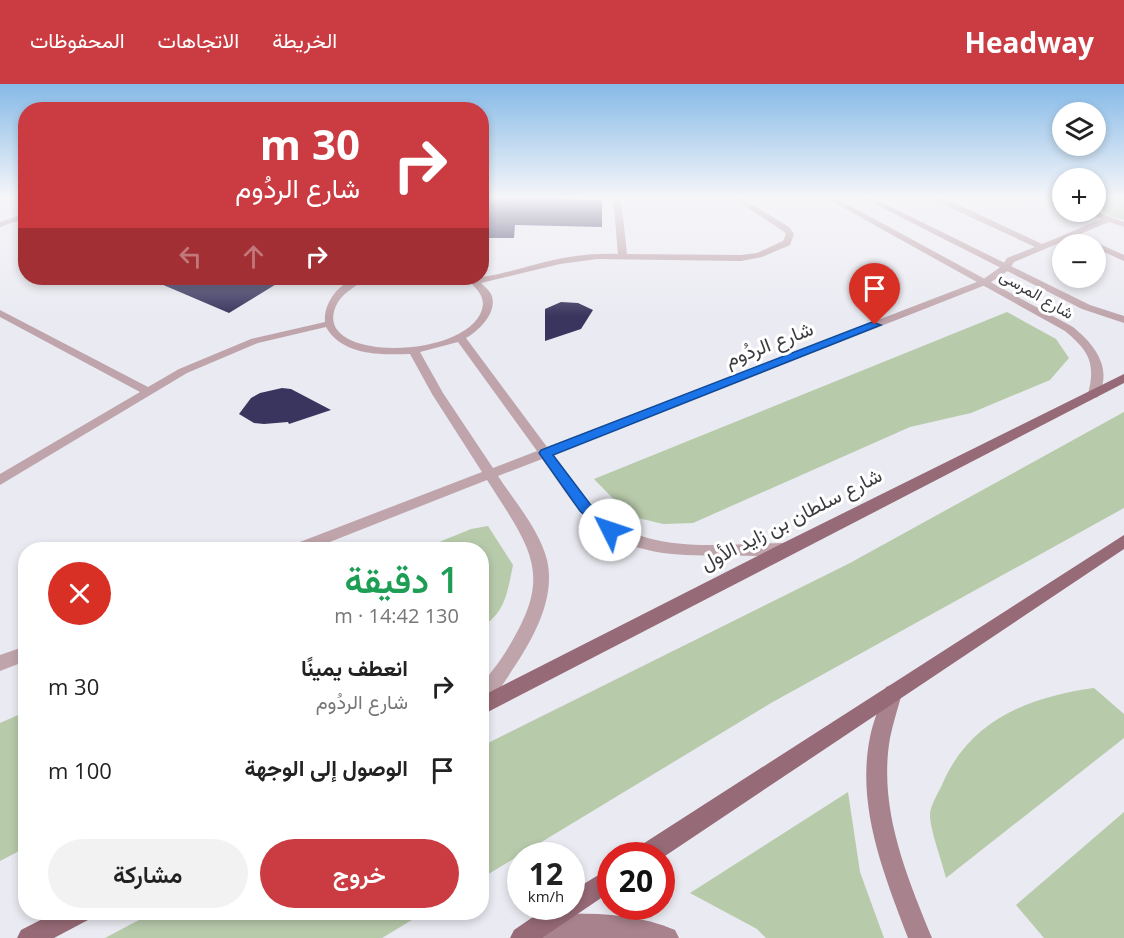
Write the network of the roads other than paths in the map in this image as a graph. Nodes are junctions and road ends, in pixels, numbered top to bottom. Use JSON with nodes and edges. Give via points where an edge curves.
{"nodes":[{"id":1,"x":620,"y":237,"type":"edge"},
{"id":2,"x":789,"y":237,"type":"edge"},
{"id":3,"x":904,"y":237,"type":"edge"},
{"id":4,"x":945,"y":237,"type":"edge"},
{"id":5,"x":1020,"y":237,"type":"edge"},
{"id":6,"x":1052,"y":242,"type":"edge"},
{"id":7,"x":1040,"y":246,"type":"junction"},
{"id":8,"x":1106,"y":250,"type":"edge"},
{"id":9,"x":622,"y":256,"type":"junction"},
{"id":10,"x":1124,"y":258,"type":"edge"},
{"id":11,"x":1006,"y":268,"type":"junction"},
{"id":12,"x":489,"y":276,"type":"edge"},
{"id":13,"x":985,"y":282,"type":"junction"},
{"id":14,"x":351,"y":285,"type":"edge"},
{"id":15,"x":479,"y":285,"type":"edge"},
{"id":16,"x":0,"y":313,"type":"edge"},
{"id":17,"x":1124,"y":320,"type":"edge"},
{"id":18,"x":328,"y":324,"type":"junction"},
{"id":19,"x":460,"y":337,"type":"junction"},
{"id":20,"x":414,"y":351,"type":"junction"},
{"id":21,"x":1124,"y":378,"type":"edge"},
{"id":22,"x":147,"y":391,"type":"junction"},
{"id":23,"x":1094,"y":394,"type":"junction"},
{"id":24,"x":545,"y":453,"type":"junction"},
{"id":25,"x":490,"y":474,"type":"junction"},
{"id":26,"x":0,"y":480,"type":"edge"},
{"id":27,"x":315,"y":542,"type":"edge"},
{"id":28,"x":1124,"y":542,"type":"edge"},
{"id":29,"x":785,"y":549,"type":"junction"},
{"id":30,"x":18,"y":656,"type":"edge"},
{"id":31,"x":0,"y":663,"type":"edge"},
{"id":32,"x":489,"y":689,"type":"edge"},
{"id":33,"x":893,"y":693,"type":"junction"},
{"id":34,"x":489,"y":701,"type":"edge"},
{"id":35,"x":666,"y":842,"type":"edge"},
{"id":36,"x":64,"y":920,"type":"edge"},
{"id":37,"x":548,"y":920,"type":"edge"},
{"id":38,"x":530,"y":932,"type":"edge"},
{"id":39,"x":29,"y":938,"type":"edge"},
{"id":40,"x":667,"y":938,"type":"edge"},
{"id":41,"x":920,"y":938,"type":"edge"}],
"edges":[{"from":1,"to":9,"type":"lane"},
{"from":2,"to":9,"type":"lane","via":[[787,243],[741,258]]},
{"from":3,"to":13,"type":"street","name":"شارع المرسى"},
{"from":4,"to":11,"type":"street","name":"شارع المرسى"},
{"from":5,"to":7,"type":"lane"},
{"from":6,"to":7,"type":"lane","name":"شارع الردُوم"},
{"from":7,"to":11,"type":"lane","name":"شارع الردُوم","via":[[1010,260]]},
{"from":8,"to":10,"type":"lane"},
{"from":9,"to":12,"type":"lane","via":[[560,261]]},
{"from":11,"to":13,"type":"lane","name":"شارع الردُوم"},
{"from":11,"to":17,"type":"street","name":"شارع المرسى","via":[[1086,307]]},
{"from":13,"to":23,"type":"street","name":"شارع المرسى","via":[[1081,338],[1099,366]]},
{"from":13,"to":24,"type":"lane","name":"شارع الردُوم"},
{"from":14,"to":18,"type":"lane","via":[[336,295],[328,309]]},
{"from":15,"to":19,"type":"lane","via":[[486,294],[487,308],[478,323]]},
{"from":16,"to":22,"type":"lane"},
{"from":18,"to":20,"type":"lane","via":[[339,337],[358,347],[385,352]]},
{"from":18,"to":22,"type":"lane","via":[[219,354]]},
{"from":19,"to":20,"type":"lane"},
{"from":19,"to":24,"type":"lane"},
{"from":20,"to":25,"type":"lane"},
{"from":21,"to":23,"type":"main road","name":"شارع سلطان بن زايد الأول"},
{"from":22,"to":26,"type":"lane"},
{"from":23,"to":29,"type":"main road","name":"شارع سلطان بن زايد الأول"},
{"from":24,"to":25,"type":"lane","name":"شارع الردُوم"},
{"from":24,"to":29,"type":"lane","via":[[585,508],[621,537],[671,550]]},
{"from":25,"to":27,"type":"lane","name":"شارع الردُوم"},
{"from":25,"to":32,"type":"lane","via":[[530,536],[540,561],[541,591],[531,621]]},
{"from":28,"to":33,"type":"main road"},
{"from":29,"to":34,"type":"main road","name":"شارع سلطان بن زايد الأول"},
{"from":30,"to":31,"type":"lane"},
{"from":33,"to":35,"type":"main road"},
{"from":33,"to":41,"type":"street","via":[[880,738],[877,793],[889,858]]},
{"from":36,"to":39,"type":"main road"},
{"from":37,"to":38,"type":"main road"},
{"from":38,"to":40,"type":"street","via":[[598,924]]}]}
